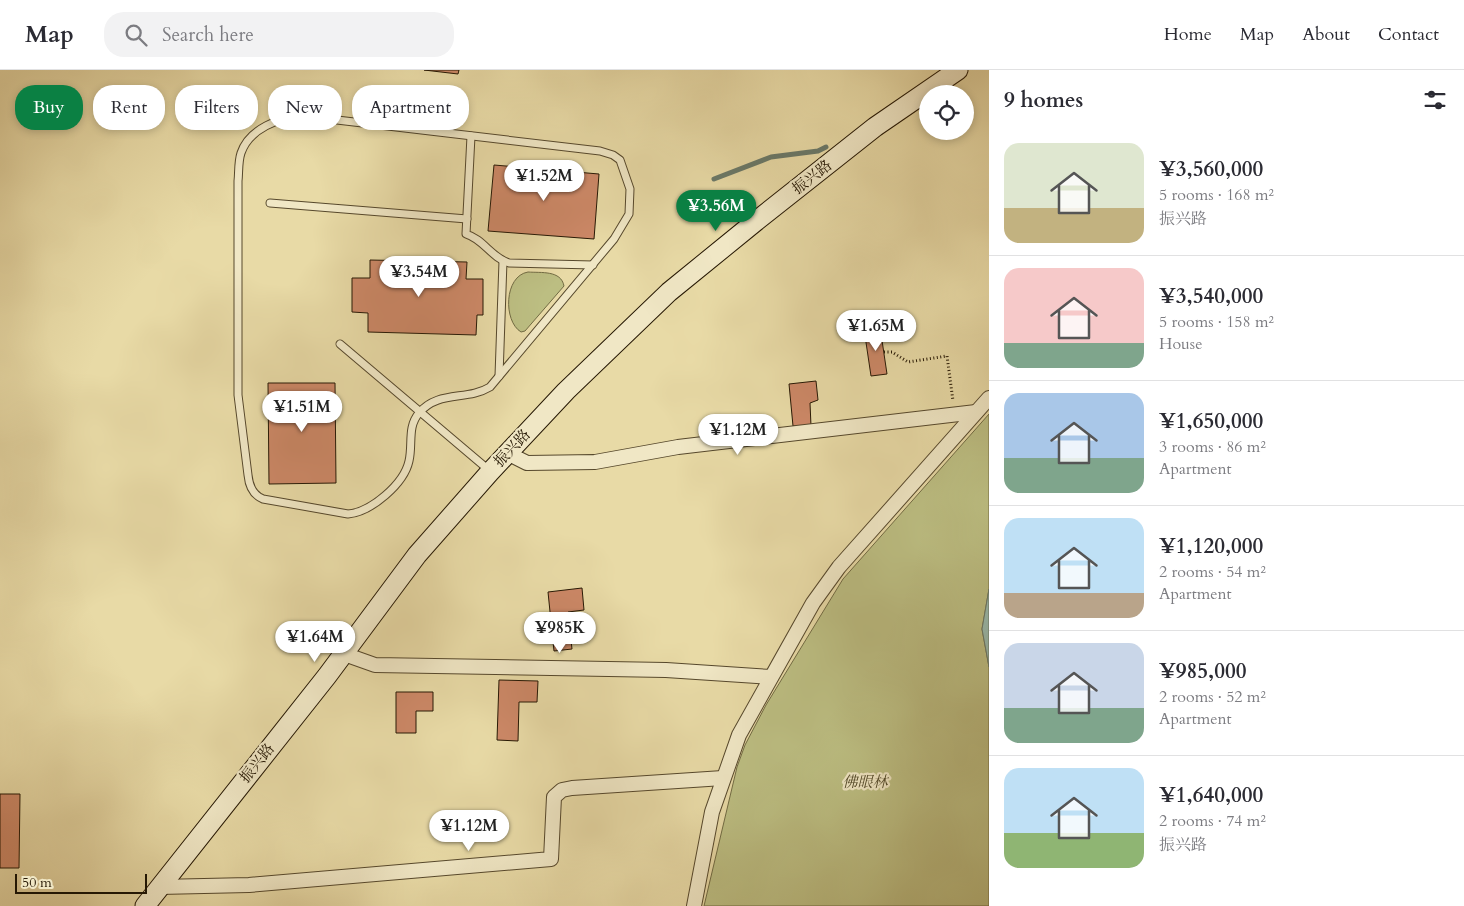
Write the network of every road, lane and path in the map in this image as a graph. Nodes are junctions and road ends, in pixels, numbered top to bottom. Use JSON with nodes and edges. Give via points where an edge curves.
{"nodes":[{"id":1,"x":958,"y":70,"type":"edge"},
{"id":2,"x":471,"y":136,"type":"junction"},
{"id":3,"x":270,"y":203,"type":"dead end"},
{"id":4,"x":467,"y":219,"type":"junction"},
{"id":5,"x":503,"y":261,"type":"junction"},
{"id":6,"x":593,"y":265,"type":"junction"},
{"id":7,"x":340,"y":344,"type":"dead end"},
{"id":8,"x":884,"y":352,"type":"dead end"},
{"id":9,"x":499,"y":376,"type":"junction"},
{"id":10,"x":989,"y":398,"type":"edge"},
{"id":11,"x":420,"y":412,"type":"junction"},
{"id":12,"x":976,"y":412,"type":"junction"},
{"id":13,"x":955,"y":414,"type":"junction"},
{"id":14,"x":507,"y":453,"type":"junction"},
{"id":15,"x":490,"y":472,"type":"junction"},
{"id":16,"x":344,"y":654,"type":"junction"},
{"id":17,"x":771,"y":677,"type":"junction"},
{"id":18,"x":723,"y":778,"type":"junction"},
{"id":19,"x":160,"y":887,"type":"junction"},
{"id":20,"x":145,"y":906,"type":"edge"},
{"id":21,"x":694,"y":906,"type":"edge"}],
"edges":[{"from":1,"to":14,"type":"street","name":"振兴路","via":[[875,127],[669,292]]},
{"from":2,"to":4,"type":"lane"},
{"from":2,"to":6,"type":"lane","via":[[600,151],[620,160],[630,189],[629,214]]},
{"from":2,"to":11,"type":"lane","via":[[303,116],[288,117],[257,132],[241,154],[238,181],[238,396],[251,488],[257,497],[276,503],[360,513],[379,501],[406,469],[411,428]]},
{"from":3,"to":4,"type":"lane"},
{"from":4,"to":5,"type":"lane","via":[[466,234],[473,236]]},
{"from":5,"to":6,"type":"lane"},
{"from":5,"to":9,"type":"lane"},
{"from":6,"to":9,"type":"lane"},
{"from":7,"to":11,"type":"lane"},
{"from":8,"to":13,"type":"path","via":[[892,352],[908,362],[946,356]]},
{"from":9,"to":11,"type":"lane","via":[[485,390],[438,399]]},
{"from":10,"to":12,"type":"street"},
{"from":11,"to":15,"type":"lane"},
{"from":12,"to":13,"type":"street"},
{"from":12,"to":17,"type":"street","via":[[839,567],[813,603]]},
{"from":13,"to":14,"type":"street","via":[[678,447],[595,462],[527,463]]},
{"from":14,"to":15,"type":"street","name":"振兴路"},
{"from":15,"to":16,"type":"street","name":"振兴路","via":[[417,555]]},
{"from":16,"to":17,"type":"street","via":[[375,665],[666,670]]},
{"from":16,"to":19,"type":"street","name":"振兴路"},
{"from":17,"to":18,"type":"street","via":[[740,736]]},
{"from":18,"to":19,"type":"street","via":[[562,790],[554,797],[551,859],[249,885]]},
{"from":18,"to":21,"type":"street","via":[[702,857]]},
{"from":19,"to":20,"type":"street","name":"振兴路"}]}
